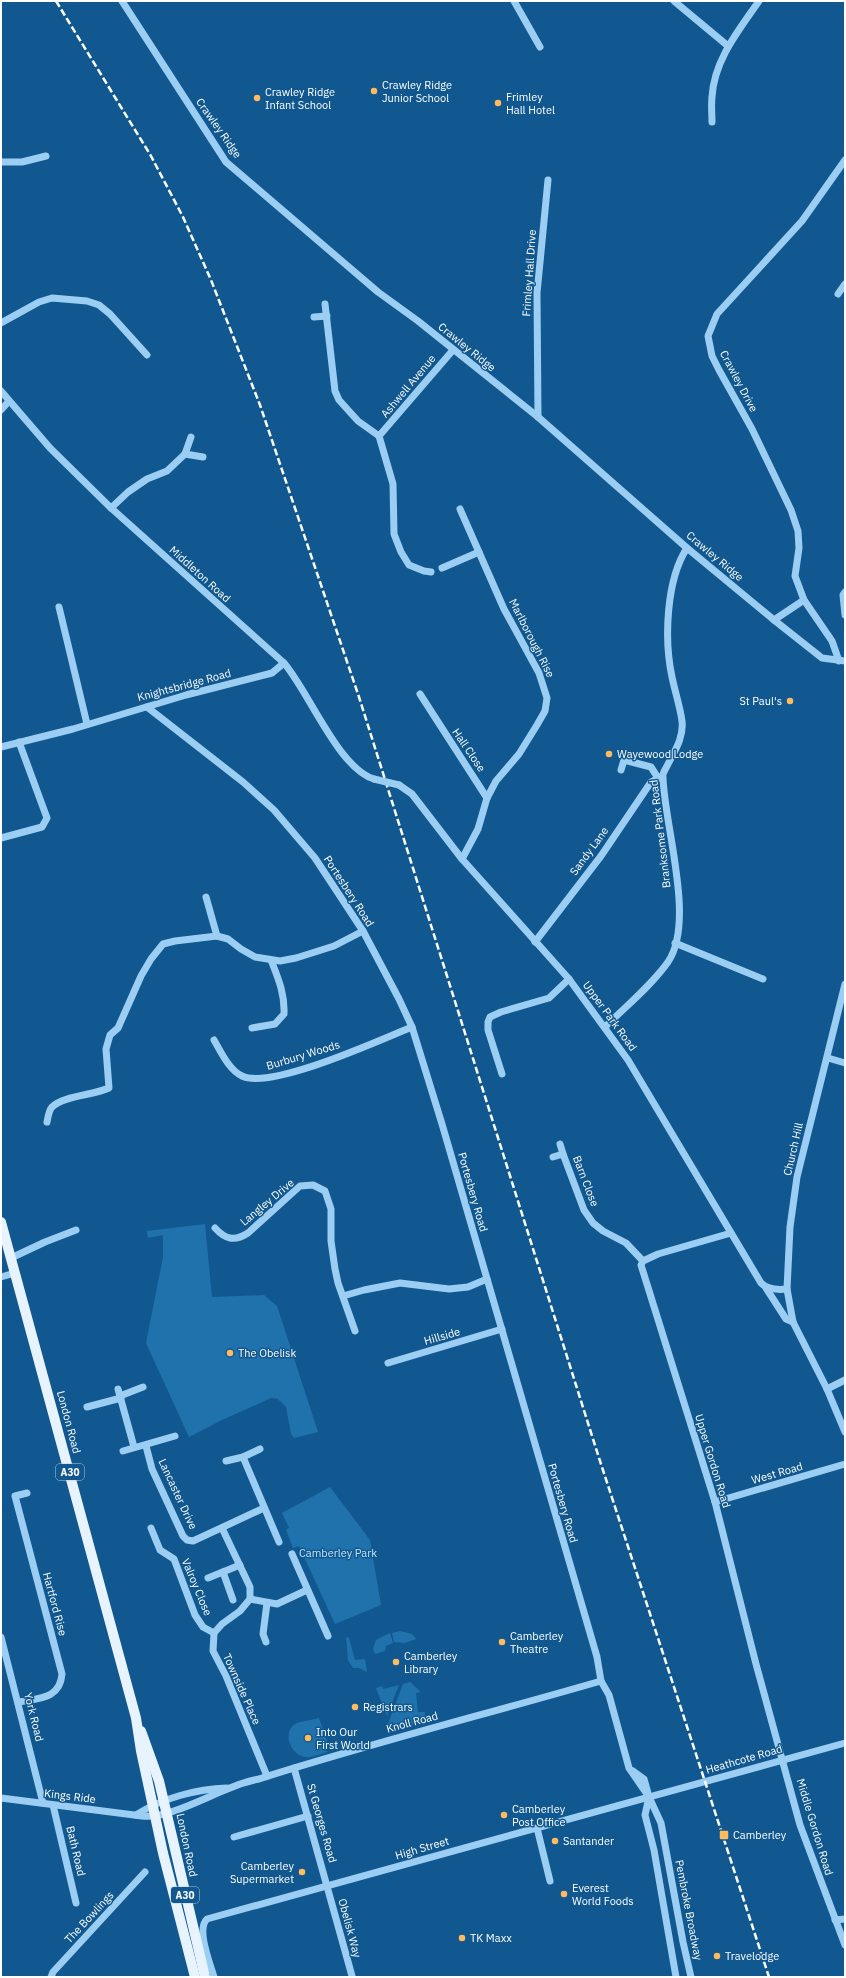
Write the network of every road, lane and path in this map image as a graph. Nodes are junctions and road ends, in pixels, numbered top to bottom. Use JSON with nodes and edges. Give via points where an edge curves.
{"nodes":[{"id":1,"x":122,"y":1,"type":"edge"},
{"id":2,"x":514,"y":1,"type":"edge"},
{"id":3,"x":674,"y":1,"type":"edge"},
{"id":4,"x":759,"y":1,"type":"edge"},
{"id":5,"x":728,"y":46,"type":"junction"},
{"id":6,"x":540,"y":47,"type":"dead end"},
{"id":7,"x":712,"y":122,"type":"dead end"},
{"id":8,"x":46,"y":156,"type":"dead end"},
{"id":9,"x":845,"y":160,"type":"edge"},
{"id":10,"x":1,"y":162,"type":"edge"},
{"id":11,"x":548,"y":180,"type":"dead end"},
{"id":12,"x":845,"y":284,"type":"edge"},
{"id":13,"x":838,"y":294,"type":"dead end"},
{"id":14,"x":325,"y":304,"type":"dead end"},
{"id":15,"x":326,"y":316,"type":"junction"},
{"id":16,"x":314,"y":317,"type":"dead end"},
{"id":17,"x":1,"y":323,"type":"edge"},
{"id":18,"x":453,"y":350,"type":"junction"},
{"id":19,"x":147,"y":355,"type":"dead end"},
{"id":20,"x":1,"y":391,"type":"edge"},
{"id":21,"x":9,"y":401,"type":"junction"},
{"id":22,"x":1,"y":410,"type":"edge"},
{"id":23,"x":538,"y":417,"type":"junction"},
{"id":24,"x":379,"y":436,"type":"junction"},
{"id":25,"x":191,"y":437,"type":"dead end"},
{"id":26,"x":185,"y":454,"type":"junction"},
{"id":27,"x":203,"y":457,"type":"dead end"},
{"id":28,"x":111,"y":508,"type":"junction"},
{"id":29,"x":460,"y":509,"type":"dead end"},
{"id":30,"x":687,"y":548,"type":"junction"},
{"id":31,"x":479,"y":552,"type":"junction"},
{"id":32,"x":442,"y":568,"type":"dead end"},
{"id":33,"x":430,"y":572,"type":"dead end"},
{"id":34,"x":845,"y":592,"type":"edge"},
{"id":35,"x":804,"y":600,"type":"junction"},
{"id":36,"x":58,"y":607,"type":"dead end"},
{"id":37,"x":845,"y":615,"type":"edge"},
{"id":38,"x":774,"y":620,"type":"junction"},
{"id":39,"x":842,"y":661,"type":"edge"},
{"id":40,"x":284,"y":663,"type":"junction"},
{"id":41,"x":420,"y":694,"type":"dead end"},
{"id":42,"x":147,"y":707,"type":"junction"},
{"id":43,"x":87,"y":724,"type":"junction"},
{"id":44,"x":19,"y":742,"type":"junction"},
{"id":45,"x":1,"y":747,"type":"edge"},
{"id":46,"x":621,"y":770,"type":"dead end"},
{"id":47,"x":660,"y":777,"type":"junction"},
{"id":48,"x":399,"y":785,"type":"joint"},
{"id":49,"x":487,"y":798,"type":"junction"},
{"id":50,"x":1,"y":838,"type":"edge"},
{"id":51,"x":462,"y":859,"type":"junction"},
{"id":52,"x":206,"y":897,"type":"dead end"},
{"id":53,"x":363,"y":931,"type":"junction"},
{"id":54,"x":217,"y":936,"type":"junction"},
{"id":55,"x":535,"y":942,"type":"junction"},
{"id":56,"x":675,"y":943,"type":"junction"},
{"id":57,"x":271,"y":960,"type":"junction"},
{"id":58,"x":569,"y":979,"type":"junction"},
{"id":59,"x":763,"y":979,"type":"dead end"},
{"id":60,"x":845,"y":984,"type":"edge"},
{"id":61,"x":412,"y":1027,"type":"junction"},
{"id":62,"x":605,"y":1027,"type":"junction"},
{"id":63,"x":252,"y":1028,"type":"dead end"},
{"id":64,"x":214,"y":1040,"type":"dead end"},
{"id":65,"x":828,"y":1058,"type":"junction"},
{"id":66,"x":845,"y":1063,"type":"edge"},
{"id":67,"x":502,"y":1074,"type":"dead end"},
{"id":68,"x":47,"y":1122,"type":"dead end"},
{"id":69,"x":560,"y":1144,"type":"dead end"},
{"id":70,"x":563,"y":1154,"type":"junction"},
{"id":71,"x":553,"y":1157,"type":"dead end"},
{"id":72,"x":1,"y":1222,"type":"edge"},
{"id":73,"x":215,"y":1228,"type":"dead end"},
{"id":74,"x":76,"y":1230,"type":"dead end"},
{"id":75,"x":732,"y":1233,"type":"junction"},
{"id":76,"x":11,"y":1258,"type":"junction"},
{"id":77,"x":643,"y":1261,"type":"junction"},
{"id":78,"x":15,"y":1273,"type":"junction"},
{"id":79,"x":1,"y":1277,"type":"edge"},
{"id":80,"x":487,"y":1279,"type":"junction"},
{"id":81,"x":766,"y":1288,"type":"junction"},
{"id":82,"x":787,"y":1289,"type":"junction"},
{"id":83,"x":343,"y":1296,"type":"junction"},
{"id":84,"x":793,"y":1322,"type":"junction"},
{"id":85,"x":502,"y":1329,"type":"junction"},
{"id":86,"x":355,"y":1331,"type":"dead end"},
{"id":87,"x":388,"y":1363,"type":"dead end"},
{"id":88,"x":845,"y":1380,"type":"edge"},
{"id":89,"x":143,"y":1387,"type":"dead end"},
{"id":90,"x":827,"y":1390,"type":"junction"},
{"id":91,"x":119,"y":1394,"type":"junction"},
{"id":92,"x":87,"y":1407,"type":"dead end"},
{"id":93,"x":845,"y":1432,"type":"edge"},
{"id":94,"x":175,"y":1436,"type":"dead end"},
{"id":95,"x":146,"y":1446,"type":"junction"},
{"id":96,"x":134,"y":1447,"type":"junction"},
{"id":97,"x":260,"y":1449,"type":"dead end"},
{"id":98,"x":123,"y":1451,"type":"dead end"},
{"id":99,"x":243,"y":1458,"type":"junction"},
{"id":100,"x":226,"y":1461,"type":"dead end"},
{"id":101,"x":845,"y":1464,"type":"edge"},
{"id":102,"x":27,"y":1493,"type":"dead end"},
{"id":103,"x":715,"y":1502,"type":"junction"},
{"id":104,"x":264,"y":1508,"type":"junction"},
{"id":105,"x":151,"y":1528,"type":"dead end"},
{"id":106,"x":222,"y":1528,"type":"junction"},
{"id":107,"x":279,"y":1542,"type":"dead end"},
{"id":108,"x":292,"y":1554,"type":"dead end"},
{"id":109,"x":240,"y":1565,"type":"junction"},
{"id":110,"x":223,"y":1572,"type":"junction"},
{"id":111,"x":208,"y":1578,"type":"dead end"},
{"id":112,"x":307,"y":1590,"type":"junction"},
{"id":113,"x":250,"y":1599,"type":"junction"},
{"id":114,"x":233,"y":1600,"type":"dead end"},
{"id":115,"x":267,"y":1603,"type":"junction"},
{"id":116,"x":214,"y":1633,"type":"junction"},
{"id":117,"x":328,"y":1636,"type":"dead end"},
{"id":118,"x":1,"y":1637,"type":"edge"},
{"id":119,"x":266,"y":1642,"type":"dead end"},
{"id":120,"x":601,"y":1681,"type":"junction"},
{"id":121,"x":19,"y":1702,"type":"junction"},
{"id":122,"x":137,"y":1722,"type":"junction"},
{"id":123,"x":845,"y":1743,"type":"edge"},
{"id":124,"x":783,"y":1760,"type":"junction"},
{"id":125,"x":294,"y":1768,"type":"junction"},
{"id":126,"x":267,"y":1776,"type":"junction"},
{"id":127,"x":230,"y":1788,"type":"junction"},
{"id":128,"x":649,"y":1797,"type":"junction"},
{"id":129,"x":1,"y":1798,"type":"edge"},
{"id":130,"x":165,"y":1801,"type":"junction"},
{"id":131,"x":43,"y":1803,"type":"junction"},
{"id":132,"x":53,"y":1805,"type":"junction"},
{"id":133,"x":153,"y":1806,"type":"junction"},
{"id":134,"x":168,"y":1813,"type":"junction"},
{"id":135,"x":136,"y":1815,"type":"junction"},
{"id":136,"x":154,"y":1816,"type":"junction"},
{"id":137,"x":308,"y":1816,"type":"junction"},
{"id":138,"x":537,"y":1828,"type":"junction"},
{"id":139,"x":234,"y":1838,"type":"dead end"},
{"id":140,"x":666,"y":1847,"type":"junction"},
{"id":141,"x":654,"y":1850,"type":"junction"},
{"id":142,"x":145,"y":1872,"type":"dead end"},
{"id":143,"x":550,"y":1881,"type":"dead end"},
{"id":144,"x":328,"y":1885,"type":"junction"},
{"id":145,"x":76,"y":1903,"type":"dead end"},
{"id":146,"x":845,"y":1918,"type":"edge"},
{"id":147,"x":835,"y":1920,"type":"junction"},
{"id":148,"x":845,"y":1945,"type":"edge"},
{"id":149,"x":352,"y":1976,"type":"dead end"},
{"id":150,"x":51,"y":1977,"type":"edge"},
{"id":151,"x":195,"y":1977,"type":"edge"},
{"id":152,"x":205,"y":1977,"type":"edge"},
{"id":153,"x":214,"y":1977,"type":"edge"},
{"id":154,"x":676,"y":1977,"type":"edge"},
{"id":155,"x":691,"y":1977,"type":"edge"}],
"edges":[{"from":1,"to":18,"type":"street","name":"Crawley Ridge","via":[[226,162],[378,292]]},
{"from":2,"to":6,"type":"street"},
{"from":3,"to":5,"type":"street"},
{"from":4,"to":5,"type":"street"},
{"from":5,"to":7,"type":"street","via":[[714,82]]},
{"from":8,"to":10,"type":"street","via":[[22,162]]},
{"from":9,"to":35,"type":"street","name":"Crawley Drive","via":[[802,221],[718,314],[708,336],[712,356],[752,429],[793,517],[798,531],[799,548],[795,576]]},
{"from":11,"to":23,"type":"street","name":"Frimley Hall Drive","via":[[537,292]]},
{"from":12,"to":13,"type":"street"},
{"from":14,"to":15,"type":"street"},
{"from":15,"to":16,"type":"street"},
{"from":15,"to":24,"type":"street","via":[[333,379],[339,400],[358,421]]},
{"from":17,"to":19,"type":"street","via":[[39,302],[52,298],[86,301],[99,305],[110,314]]},
{"from":18,"to":23,"type":"street","name":"Crawley Ridge"},
{"from":18,"to":24,"type":"street","name":"Ashwell Avenue"},
{"from":20,"to":21,"type":"street","name":"Middleton Road"},
{"from":21,"to":22,"type":"street"},
{"from":21,"to":28,"type":"street","name":"Middleton Road","via":[[50,448]]},
{"from":23,"to":30,"type":"street","name":"Crawley Ridge"},
{"from":24,"to":33,"type":"street","via":[[393,484],[394,534],[400,552],[409,565]]},
{"from":25,"to":26,"type":"street"},
{"from":26,"to":27,"type":"street"},
{"from":26,"to":28,"type":"street","via":[[167,471],[147,479]]},
{"from":28,"to":40,"type":"street","name":"Middleton Road"},
{"from":29,"to":31,"type":"street","name":"Marlborough Rise"},
{"from":30,"to":38,"type":"street","name":"Crawley Ridge"},
{"from":30,"to":47,"type":"street","name":"Branksome Park Road","via":[[677,567],[672,587],[669,621],[671,676],[682,722],[681,737]]},
{"from":31,"to":32,"type":"street"},
{"from":31,"to":49,"type":"street","name":"Marlborough Rise","via":[[504,609],[538,673],[547,698],[545,712],[519,754],[496,781]]},
{"from":34,"to":37,"type":"street"},
{"from":35,"to":38,"type":"street"},
{"from":35,"to":39,"type":"street","name":"Crawley Drive","via":[[832,641]]},
{"from":36,"to":43,"type":"street"},
{"from":38,"to":39,"type":"street","name":"Crawley Ridge","via":[[822,658]]},
{"from":40,"to":42,"type":"street","name":"Knightsbridge Road","via":[[272,673]]},
{"from":40,"to":48,"type":"street","name":"Middleton Road","bridge":true,"via":[[296,676],[344,756],[363,775]]},
{"from":41,"to":49,"type":"street","name":"Hall Close"},
{"from":42,"to":43,"type":"street","name":"Knightsbridge Road"},
{"from":42,"to":53,"type":"street","name":"Portesbery Road","via":[[274,810],[315,858]]},
{"from":43,"to":44,"type":"street","name":"Knightsbridge Road"},
{"from":44,"to":45,"type":"street","name":"Knightsbridge Road"},
{"from":44,"to":50,"type":"street","via":[[47,818],[42,827]]},
{"from":46,"to":47,"type":"street","via":[[624,760],[651,767]]},
{"from":47,"to":55,"type":"street","name":"Sandy Lane","via":[[651,782],[601,856]]},
{"from":47,"to":56,"type":"street","name":"Branksome Park Road","via":[[673,845],[679,923]]},
{"from":48,"to":51,"type":"street","name":"Upper Park Road","via":[[422,806]]},
{"from":49,"to":51,"type":"street","name":"Marlborough Rise","via":[[478,829]]},
{"from":51,"to":55,"type":"street","name":"Upper Park Road"},
{"from":52,"to":54,"type":"street"},
{"from":53,"to":57,"type":"street","via":[[334,946],[296,958]]},
{"from":53,"to":61,"type":"street","name":"Portesbery Road"},
{"from":54,"to":57,"type":"street","via":[[228,939],[255,957]]},
{"from":54,"to":68,"type":"street","via":[[163,944],[140,976],[118,1028],[110,1035],[106,1049],[109,1088],[57,1104],[50,1108]]},
{"from":55,"to":58,"type":"street","name":"Upper Park Road"},
{"from":56,"to":59,"type":"street"},
{"from":56,"to":62,"type":"street","name":"Branksome Park Road","via":[[669,961]]},
{"from":57,"to":63,"type":"street","via":[[280,981],[285,1002],[284,1014],[275,1024]]},
{"from":58,"to":62,"type":"street","name":"Upper Park Road"},
{"from":58,"to":67,"type":"street","via":[[549,998],[490,1017],[488,1030]]},
{"from":60,"to":65,"type":"street","name":"Church Hill"},
{"from":61,"to":64,"type":"street","name":"Burbury Woods","via":[[317,1064],[275,1077],[253,1079],[241,1076],[228,1063]]},
{"from":61,"to":80,"type":"street","name":"Portesbery Road"},
{"from":62,"to":75,"type":"street","name":"Upper Park Road","via":[[628,1060]]},
{"from":65,"to":66,"type":"street"},
{"from":65,"to":82,"type":"street","name":"Church Hill","via":[[797,1177],[790,1227]]},
{"from":69,"to":70,"type":"street","name":"Barn Close"},
{"from":70,"to":71,"type":"street","name":"Barn Close"},
{"from":70,"to":77,"type":"street","name":"Barn Close","via":[[584,1210],[593,1223],[626,1243]]},
{"from":72,"to":76,"type":"main road","name":"London Road","number":"A30"},
{"from":73,"to":83,"type":"street","name":"Langley Drive","via":[[227,1238],[240,1238],[248,1234],[300,1186],[318,1186],[325,1190],[332,1209],[330,1231],[333,1255]]},
{"from":74,"to":76,"type":"street"},
{"from":75,"to":77,"type":"street","via":[[658,1254]]},
{"from":75,"to":81,"type":"street","name":"Upper Park Road"},
{"from":76,"to":78,"type":"main road","name":"London Road","number":"A30"},
{"from":77,"to":103,"type":"street","name":"Upper Gordon Road","via":[[643,1272]]},
{"from":78,"to":79,"type":"street"},
{"from":78,"to":122,"type":"main road","name":"London Road","number":"A30"},
{"from":80,"to":83,"type":"street","via":[[468,1287],[449,1289],[400,1284]]},
{"from":80,"to":85,"type":"street","name":"Portesbery Road"},
{"from":81,"to":82,"type":"street"},
{"from":81,"to":84,"type":"street","name":"Upper Park Road","via":[[786,1319]]},
{"from":82,"to":84,"type":"street","name":"Church Hill"},
{"from":83,"to":86,"type":"street","name":"Langley Drive"},
{"from":84,"to":90,"type":"street","name":"Upper Park Road"},
{"from":85,"to":87,"type":"street","name":"Hillside"},
{"from":85,"to":120,"type":"street","name":"Portesbery Road","via":[[597,1657]]},
{"from":88,"to":90,"type":"street"},
{"from":89,"to":91,"type":"street"},
{"from":90,"to":93,"type":"street","name":"Upper Park Road"},
{"from":91,"to":92,"type":"street"},
{"from":91,"to":96,"type":"street"},
{"from":94,"to":95,"type":"street"},
{"from":95,"to":96,"type":"street"},
{"from":95,"to":106,"type":"street","name":"Lancaster Drive","via":[[152,1469],[183,1536],[193,1541]]},
{"from":96,"to":98,"type":"street"},
{"from":97,"to":99,"type":"street"},
{"from":99,"to":100,"type":"street"},
{"from":99,"to":104,"type":"street"},
{"from":101,"to":103,"type":"street","name":"West Road"},
{"from":102,"to":121,"type":"street","name":"Hartford Rise","via":[[15,1496],[62,1682],[58,1689],[48,1696]]},
{"from":103,"to":124,"type":"street","name":"Upper Gordon Road"},
{"from":104,"to":106,"type":"street","name":"Lancaster Drive"},
{"from":104,"to":107,"type":"street"},
{"from":105,"to":116,"type":"street","name":"Valroy Close","via":[[160,1550],[174,1559],[202,1627]]},
{"from":106,"to":109,"type":"street"},
{"from":108,"to":112,"type":"street"},
{"from":109,"to":110,"type":"street"},
{"from":109,"to":113,"type":"street","via":[[250,1586]]},
{"from":110,"to":111,"type":"street"},
{"from":110,"to":114,"type":"street"},
{"from":112,"to":115,"type":"street","via":[[277,1604]]},
{"from":112,"to":117,"type":"street"},
{"from":113,"to":115,"type":"street"},
{"from":113,"to":116,"type":"street"},
{"from":115,"to":119,"type":"street","via":[[263,1634]]},
{"from":116,"to":126,"type":"street","name":"Townside Place","via":[[213,1651],[226,1676]]},
{"from":118,"to":121,"type":"street","name":"York Road"},
{"from":120,"to":125,"type":"street","name":"Knoll Road"},
{"from":120,"to":128,"type":"street","name":"Portesbery Road","via":[[609,1695],[629,1768]]},
{"from":121,"to":131,"type":"street","name":"York Road"},
{"from":122,"to":130,"type":"main road","name":"London Road","number":"A30","via":[[149,1747]]},
{"from":122,"to":133,"type":"main road","name":"London Road","number":"A30","via":[[140,1751]]},
{"from":123,"to":124,"type":"street","name":"Heathcote Road"},
{"from":124,"to":128,"type":"street","name":"Heathcote Road"},
{"from":124,"to":147,"type":"street","name":"Middle Gordon Road","via":[[800,1825]]},
{"from":125,"to":126,"type":"street","name":"Knoll Road"},
{"from":125,"to":137,"type":"street","name":"St Georges Road"},
{"from":126,"to":127,"type":"street","name":"Knoll Road"},
{"from":127,"to":130,"type":"street","name":"Knoll Road","via":[[215,1788]]},
{"from":127,"to":134,"type":"street","name":"Knoll Road"},
{"from":128,"to":138,"type":"street","name":"High Street"},
{"from":128,"to":140,"type":"street","name":"Pembroke Broadway","via":[[661,1823]]},
{"from":128,"to":141,"type":"street","name":"Pembroke Broadway","via":[[645,1815]]},
{"from":129,"to":131,"type":"street","name":"Kings Ride"},
{"from":130,"to":133,"type":"street","name":"Knoll Road"},
{"from":130,"to":134,"type":"main road","name":"London Road","number":"A30"},
{"from":131,"to":132,"type":"street","name":"Kings Ride"},
{"from":132,"to":135,"type":"street","name":"Kings Ride"},
{"from":132,"to":145,"type":"street","name":"Bath Road"},
{"from":133,"to":135,"type":"street"},
{"from":133,"to":136,"type":"main road","name":"London Road","number":"A30"},
{"from":134,"to":136,"type":"street","name":"Knoll Road"},
{"from":134,"to":152,"type":"main road","name":"London Road","number":"A30"},
{"from":135,"to":136,"type":"street","name":"Kings Ride"},
{"from":136,"to":151,"type":"main road","name":"London Road","number":"A30"},
{"from":137,"to":139,"type":"street"},
{"from":137,"to":144,"type":"street","name":"St Georges Road"},
{"from":138,"to":143,"type":"street"},
{"from":138,"to":144,"type":"street","name":"High Street"},
{"from":140,"to":141,"type":"street","name":"Pembroke Broadway"},
{"from":140,"to":155,"type":"street","name":"Pembroke Broadway","via":[[682,1942]]},
{"from":141,"to":154,"type":"street","name":"Pembroke Broadway"},
{"from":142,"to":150,"type":"street","name":"The Bowlings","via":[[52,1972]]},
{"from":144,"to":149,"type":"street","name":"Obelisk Way"},
{"from":144,"to":153,"type":"street","name":"High Street","via":[[208,1918],[202,1934]]},
{"from":146,"to":147,"type":"street"},
{"from":147,"to":148,"type":"street","name":"Middle Gordon Road"}]}
